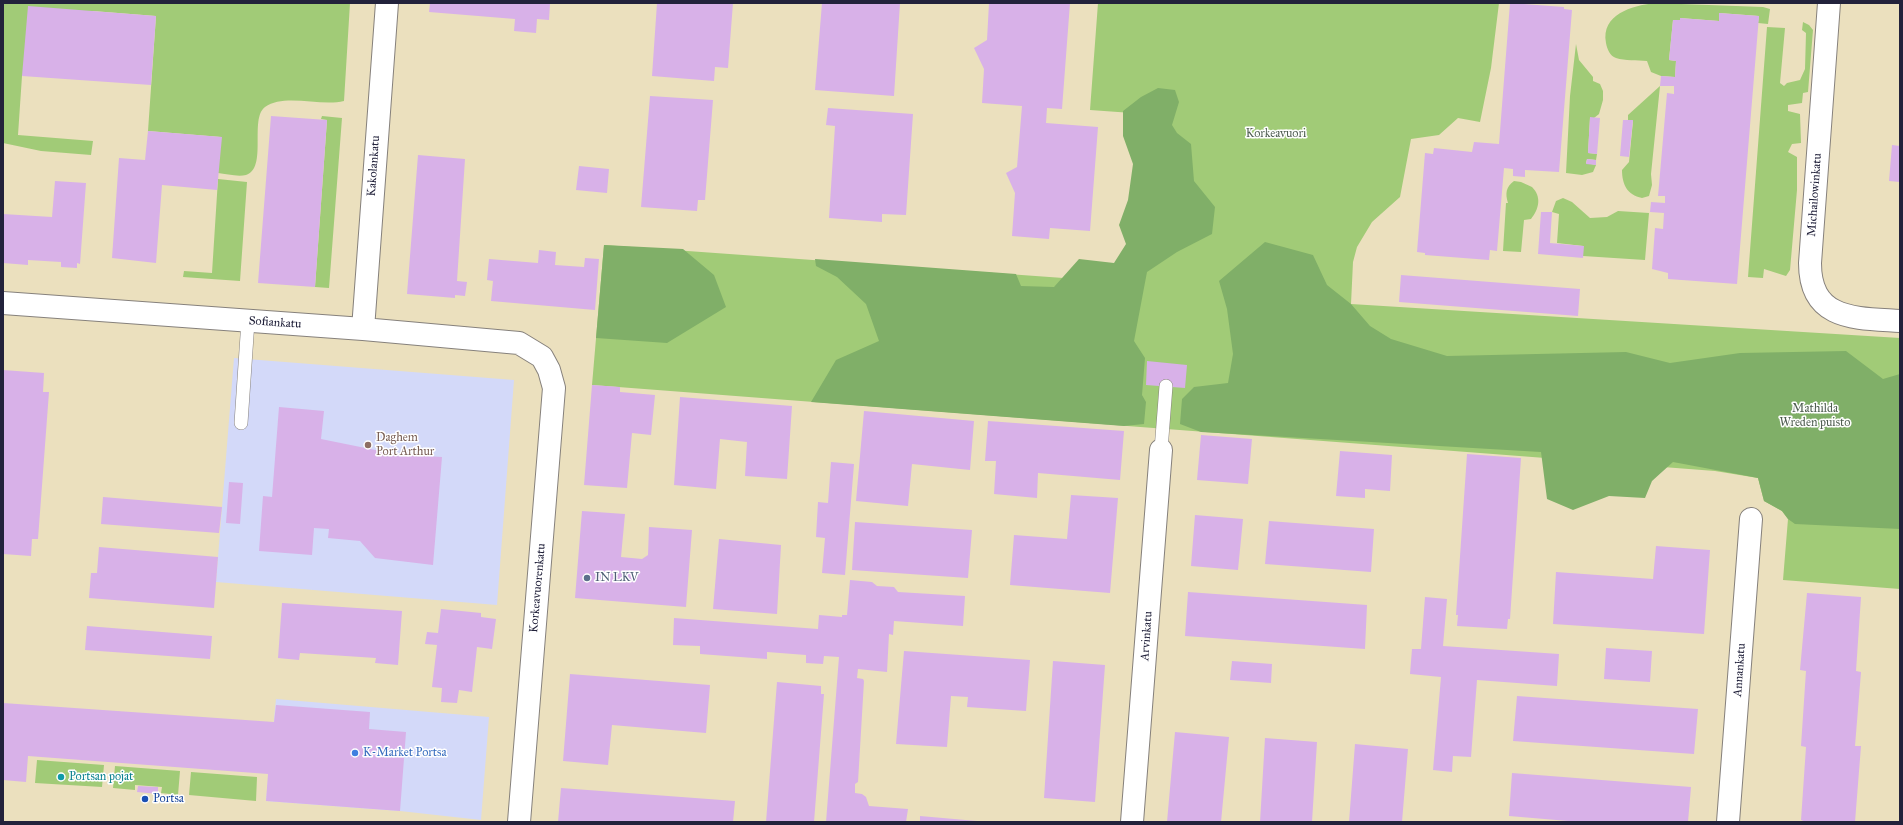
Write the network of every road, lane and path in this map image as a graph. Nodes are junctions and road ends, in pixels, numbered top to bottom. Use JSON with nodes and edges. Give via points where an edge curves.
{"nodes":[{"id":1,"x":387,"y":3,"type":"edge"},
{"id":2,"x":1829,"y":3,"type":"edge"},
{"id":3,"x":3,"y":303,"type":"edge"},
{"id":4,"x":248,"y":321,"type":"junction"},
{"id":5,"x":1900,"y":322,"type":"edge"},
{"id":6,"x":363,"y":329,"type":"junction"},
{"id":7,"x":542,"y":357,"type":"joint"},
{"id":8,"x":1166,"y":386,"type":"dead end"},
{"id":9,"x":241,"y":423,"type":"dead end"},
{"id":10,"x":1161,"y":450,"type":"joint"},
{"id":11,"x":1751,"y":519,"type":"dead end"},
{"id":12,"x":519,"y":822,"type":"edge"},
{"id":13,"x":1132,"y":822,"type":"edge"},
{"id":14,"x":1728,"y":822,"type":"edge"}],
"edges":[{"from":1,"to":6,"type":"street","name":"Kakolankatu"},
{"from":2,"to":5,"type":"street","name":"Michailowinkatu","via":[[1810,263],[1812,285],[1822,303],[1834,312],[1846,317]]},
{"from":3,"to":4,"type":"street","name":"Sofiankatu"},
{"from":4,"to":6,"type":"street","name":"Sofiankatu"},
{"from":4,"to":9,"type":"lane"},
{"from":6,"to":7,"type":"street","name":"Sofiankatu","via":[[519,343]]},
{"from":7,"to":12,"type":"street","name":"Korkeavuorenkatu","via":[[554,388]]},
{"from":8,"to":10,"type":"lane"},
{"from":10,"to":13,"type":"street","name":"Arvinkatu"},
{"from":11,"to":14,"type":"street","name":"Annankatu"}]}
